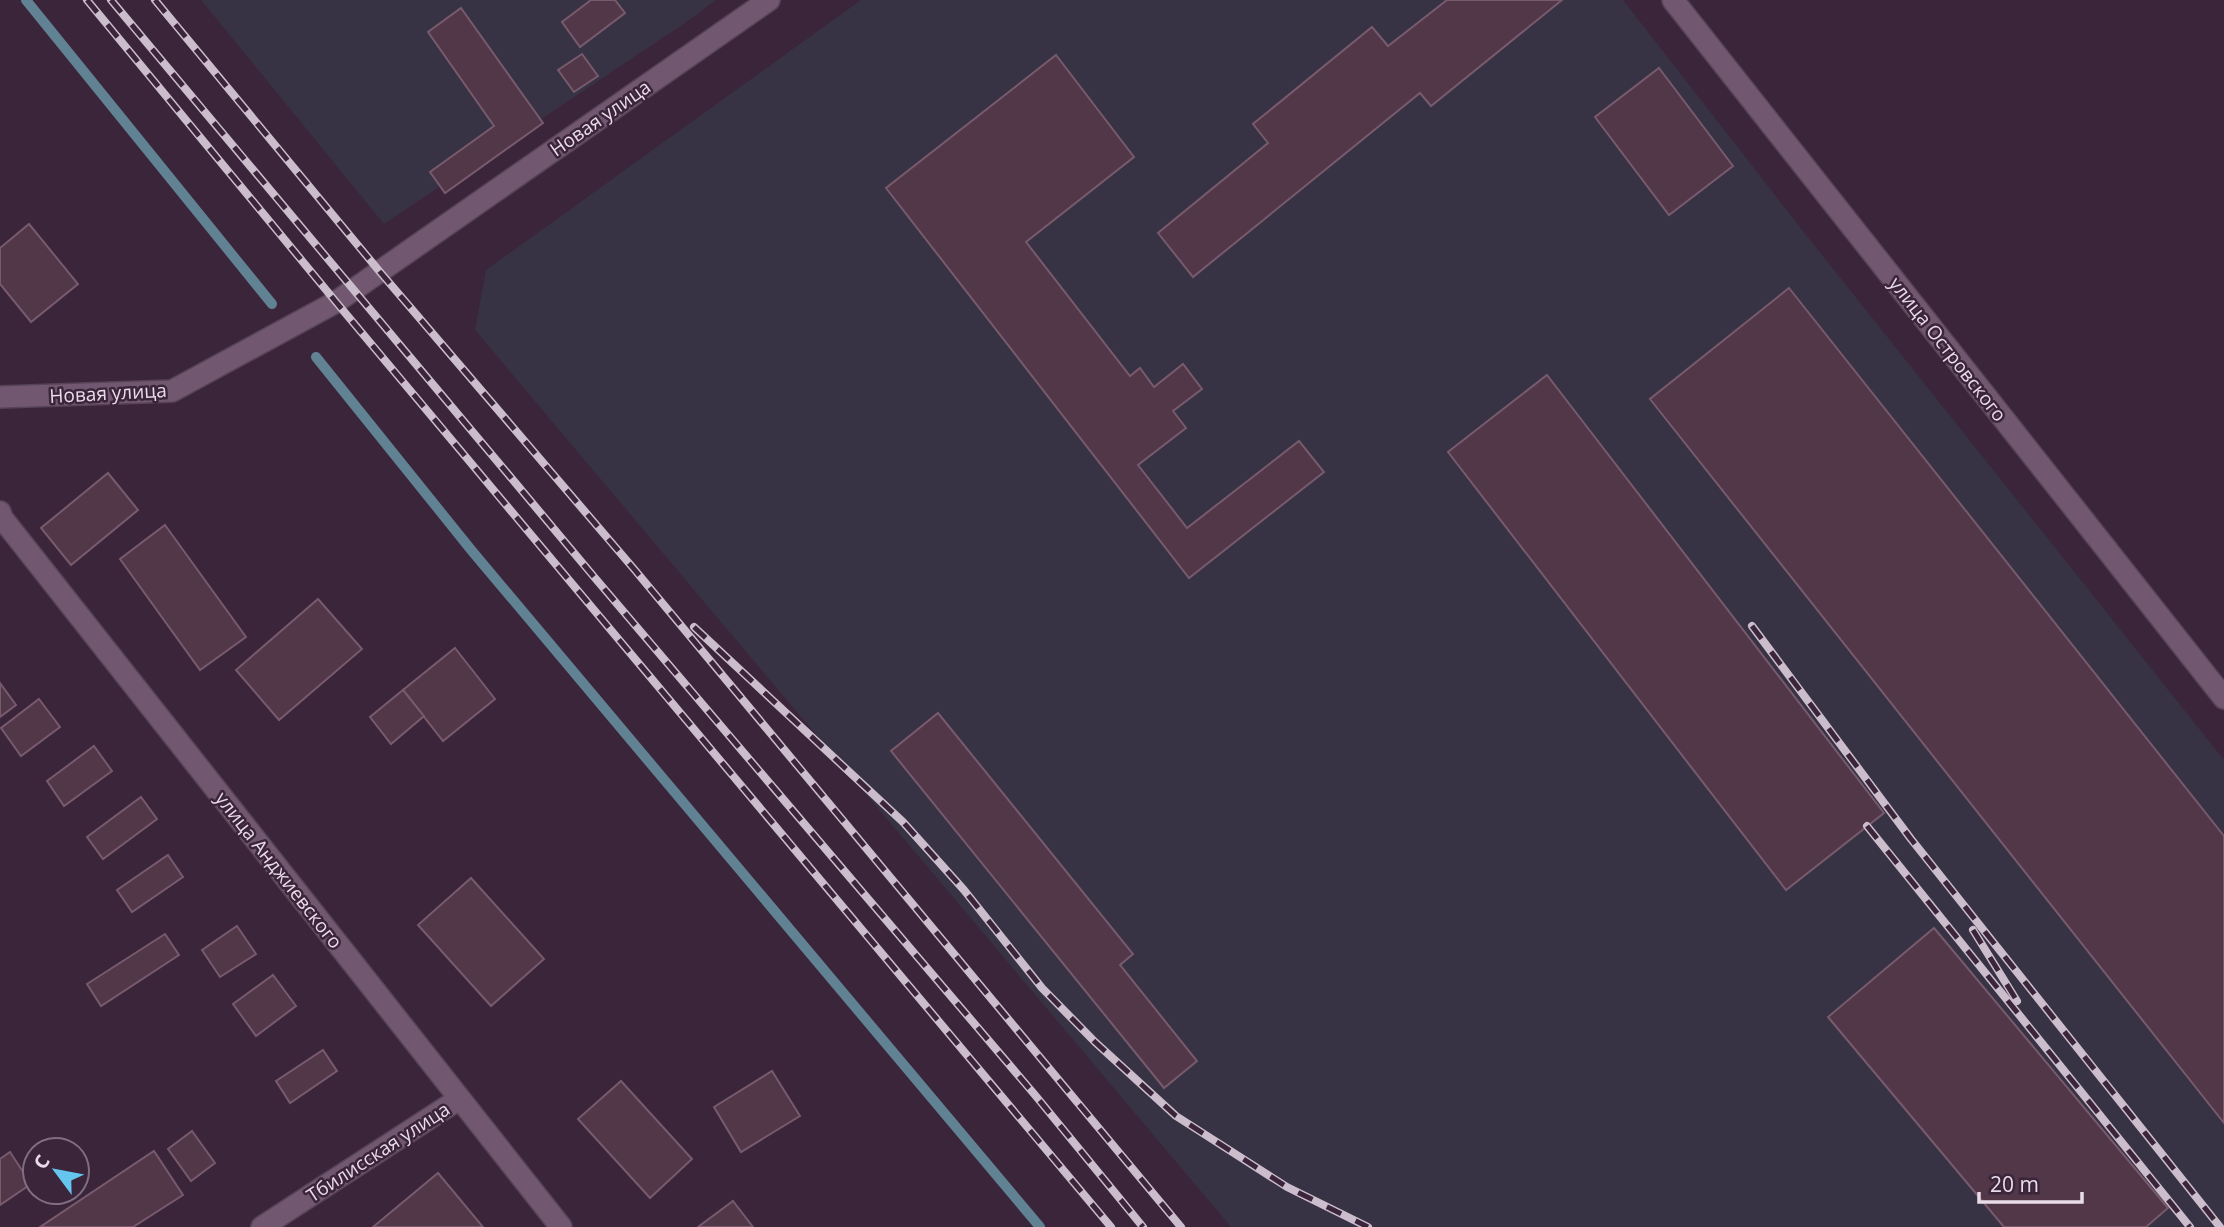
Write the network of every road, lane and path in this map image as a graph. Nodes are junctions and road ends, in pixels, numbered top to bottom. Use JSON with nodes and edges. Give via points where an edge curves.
{"nodes":[{"id":1,"x":769,"y":0,"type":"edge"},
{"id":2,"x":1673,"y":0,"type":"edge"},
{"id":3,"x":0,"y":397,"type":"edge"},
{"id":4,"x":0,"y":512,"type":"edge"},
{"id":5,"x":2224,"y":698,"type":"edge"},
{"id":6,"x":459,"y":1099,"type":"junction"},
{"id":7,"x":262,"y":1227,"type":"edge"},
{"id":8,"x":561,"y":1227,"type":"edge"}],
"edges":[{"from":1,"to":3,"type":"street","name":"Новая улица","via":[[322,310],[172,391]]},
{"from":2,"to":5,"type":"street","name":"улица Островского"},
{"from":4,"to":6,"type":"street","name":"улица Анджиевского"},
{"from":6,"to":7,"type":"street","name":"Тбилисская улица"},
{"from":6,"to":8,"type":"street","name":"улица Анджиевского"}]}
